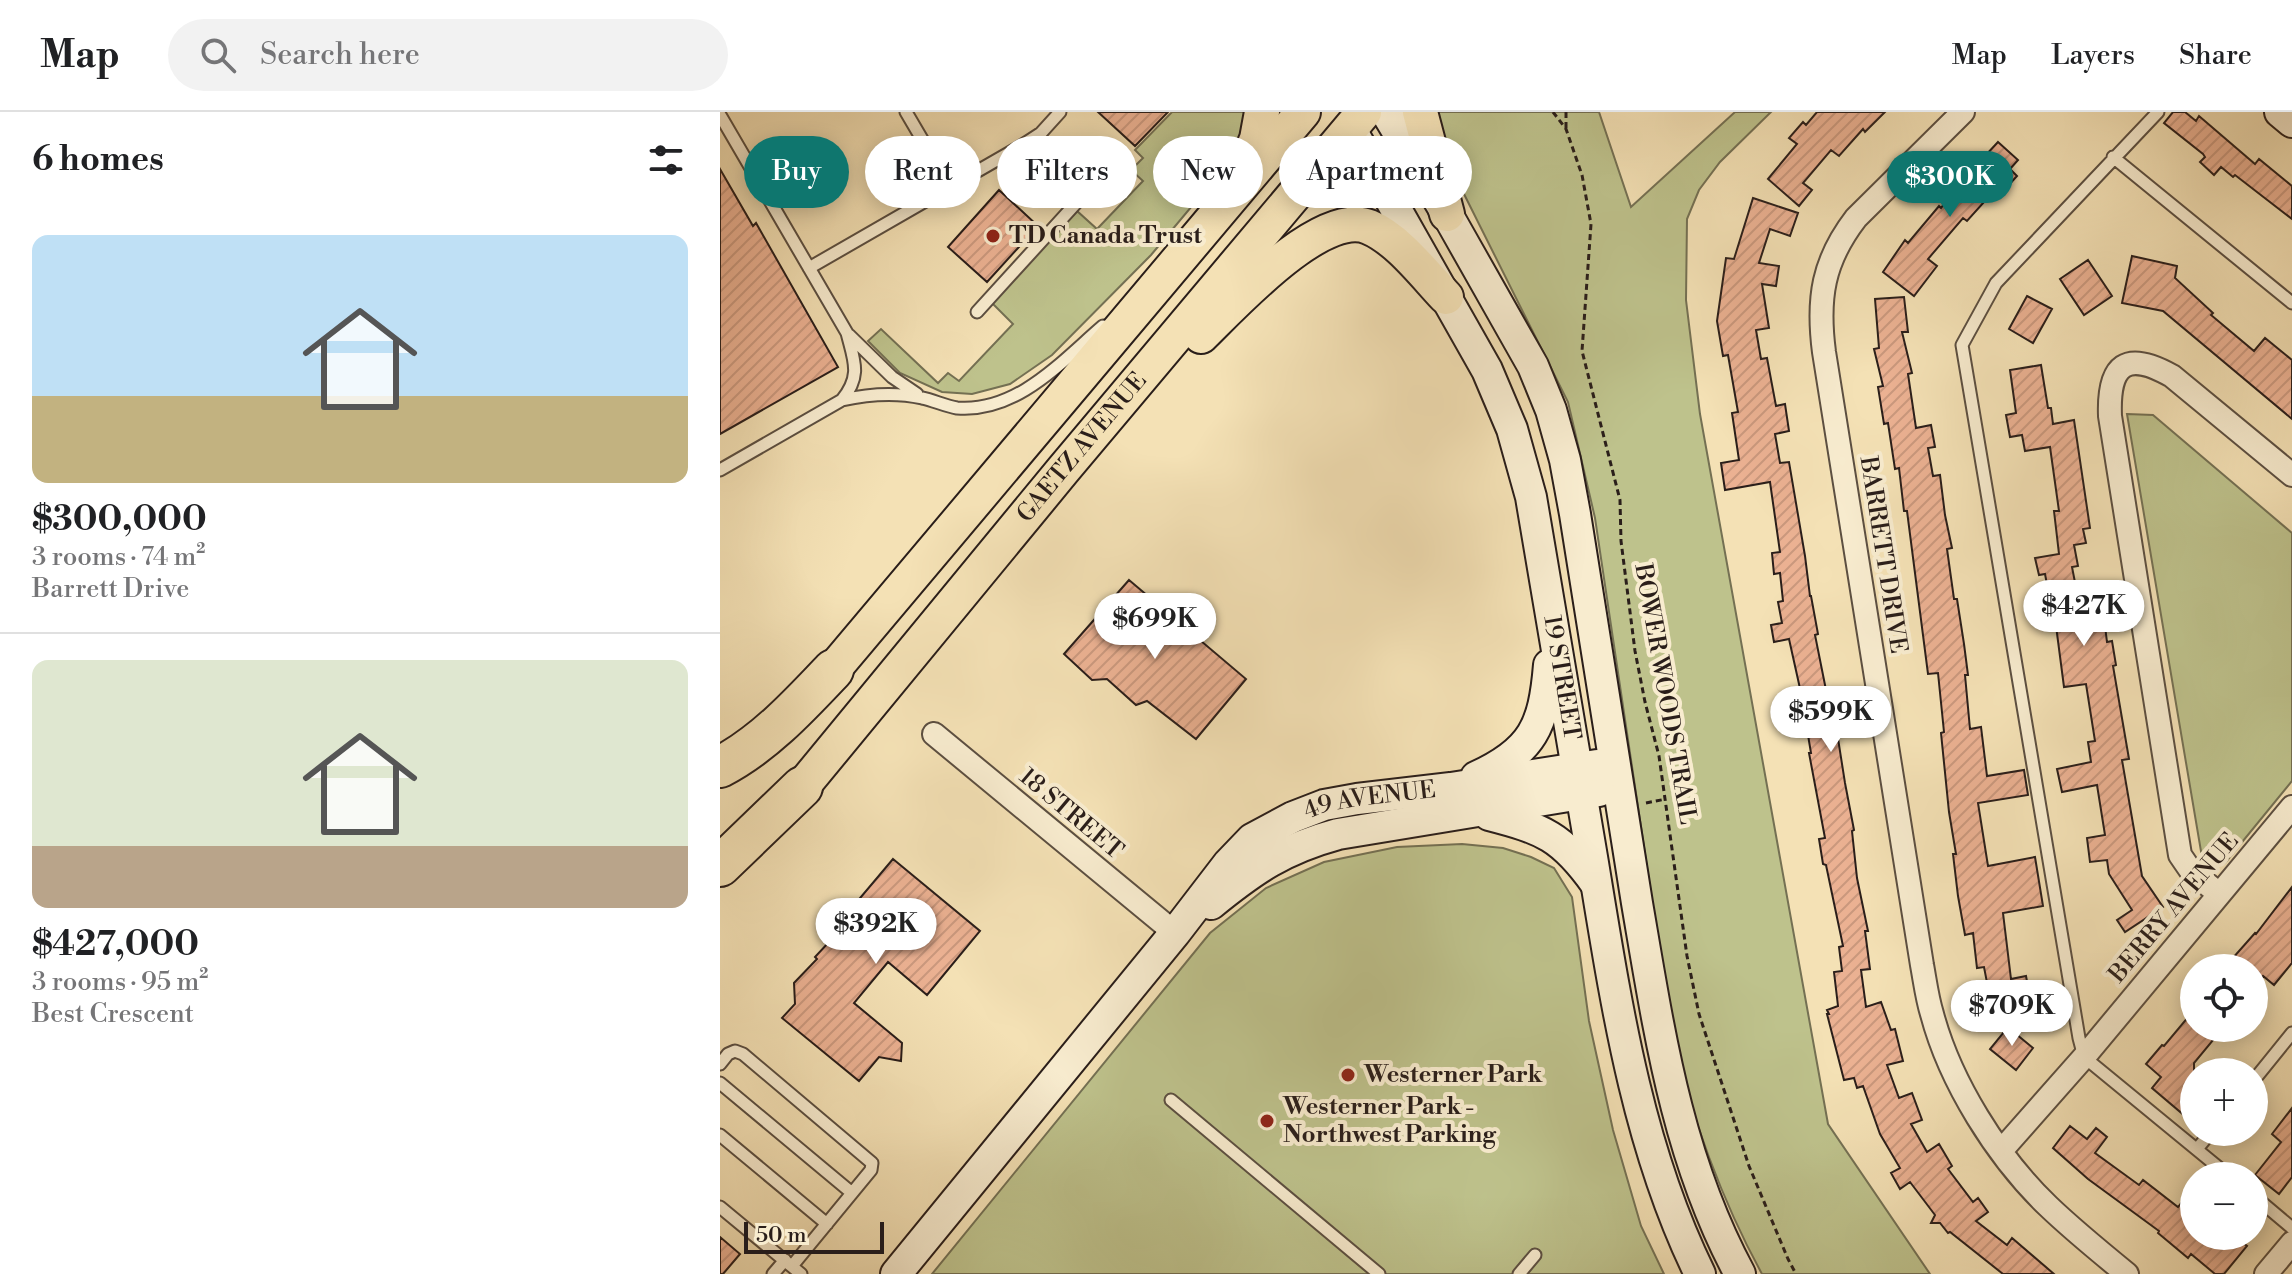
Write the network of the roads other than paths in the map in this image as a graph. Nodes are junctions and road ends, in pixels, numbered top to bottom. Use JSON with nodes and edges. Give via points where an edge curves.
{"nodes":[{"id":1,"x":906,"y":112,"type":"edge"},
{"id":2,"x":1060,"y":112,"type":"edge"},
{"id":3,"x":1262,"y":112,"type":"edge"},
{"id":4,"x":1303,"y":112,"type":"edge"},
{"id":5,"x":1386,"y":112,"type":"edge"},
{"id":6,"x":1420,"y":112,"type":"edge"},
{"id":7,"x":1963,"y":112,"type":"edge"},
{"id":8,"x":2158,"y":112,"type":"edge"},
{"id":9,"x":2280,"y":112,"type":"edge"},
{"id":10,"x":720,"y":115,"type":"edge"},
{"id":11,"x":1352,"y":117,"type":"edge"},
{"id":12,"x":2292,"y":122,"type":"edge"},
{"id":13,"x":920,"y":136,"type":"edge"},
{"id":14,"x":1258,"y":136,"type":"edge"},
{"id":15,"x":2113,"y":157,"type":"junction"},
{"id":16,"x":1263,"y":160,"type":"edge"},
{"id":17,"x":981,"y":169,"type":"edge"},
{"id":18,"x":913,"y":208,"type":"edge"},
{"id":19,"x":1072,"y":208,"type":"edge"},
{"id":20,"x":1222,"y":208,"type":"edge"},
{"id":21,"x":1447,"y":214,"type":"junction"},
{"id":22,"x":1182,"y":256,"type":"junction"},
{"id":23,"x":809,"y":268,"type":"junction"},
{"id":24,"x":1446,"y":297,"type":"junction"},
{"id":25,"x":2292,"y":303,"type":"edge"},
{"id":26,"x":977,"y":312,"type":"dead end"},
{"id":27,"x":847,"y":333,"type":"junction"},
{"id":28,"x":925,"y":398,"type":"junction"},
{"id":29,"x":842,"y":400,"type":"junction"},
{"id":30,"x":720,"y":470,"type":"edge"},
{"id":31,"x":1063,"y":470,"type":"junction"},
{"id":32,"x":2292,"y":475,"type":"edge"},
{"id":33,"x":1553,"y":623,"type":"junction"},
{"id":34,"x":833,"y":670,"type":"joint"},
{"id":35,"x":934,"y":734,"type":"dead end"},
{"id":36,"x":720,"y":767,"type":"edge"},
{"id":37,"x":1579,"y":781,"type":"junction"},
{"id":38,"x":1626,"y":784,"type":"junction"},
{"id":39,"x":802,"y":787,"type":"joint"},
{"id":40,"x":1451,"y":788,"type":"junction"},
{"id":41,"x":2292,"y":807,"type":"edge"},
{"id":42,"x":1479,"y":812,"type":"junction"},
{"id":43,"x":720,"y":866,"type":"edge"},
{"id":44,"x":1596,"y":885,"type":"junction"},
{"id":45,"x":2219,"y":894,"type":"junction"},
{"id":46,"x":1175,"y":933,"type":"junction"},
{"id":47,"x":2292,"y":1033,"type":"edge"},
{"id":48,"x":2084,"y":1057,"type":"junction"},
{"id":49,"x":2268,"y":1063,"type":"edge"},
{"id":50,"x":720,"y":1064,"type":"edge"},
{"id":51,"x":720,"y":1083,"type":"edge"},
{"id":52,"x":1171,"y":1100,"type":"dead end"},
{"id":53,"x":720,"y":1135,"type":"edge"},
{"id":54,"x":2199,"y":1146,"type":"edge"},
{"id":55,"x":2197,"y":1149,"type":"junction"},
{"id":56,"x":2001,"y":1151,"type":"junction"},
{"id":57,"x":2212,"y":1162,"type":"edge"},
{"id":58,"x":852,"y":1193,"type":"junction"},
{"id":59,"x":720,"y":1207,"type":"edge"},
{"id":60,"x":2268,"y":1208,"type":"edge"},
{"id":61,"x":827,"y":1224,"type":"junction"},
{"id":62,"x":2292,"y":1228,"type":"edge"},
{"id":63,"x":2292,"y":1243,"type":"edge"},
{"id":64,"x":1535,"y":1255,"type":"dead end"},
{"id":65,"x":792,"y":1267,"type":"edge"},
{"id":66,"x":773,"y":1274,"type":"edge"},
{"id":67,"x":896,"y":1274,"type":"edge"},
{"id":68,"x":1379,"y":1274,"type":"edge"},
{"id":69,"x":1519,"y":1274,"type":"edge"},
{"id":70,"x":1700,"y":1274,"type":"edge"},
{"id":71,"x":1740,"y":1274,"type":"edge"},
{"id":72,"x":2127,"y":1274,"type":"edge"},
{"id":73,"x":2266,"y":1274,"type":"edge"}],
"edges":[{"from":1,"to":13,"type":"lane"},
{"from":2,"to":17,"type":"lane","via":[[1041,133]]},
{"from":3,"to":14,"type":"main road"},
{"from":4,"to":16,"type":"main road","name":"GAETZ AVENUE"},
{"from":5,"to":21,"type":"main road","name":"19 STREET"},
{"from":6,"to":21,"type":"main road"},
{"from":7,"to":56,"type":"street","name":"BARRETT DRIVE","via":[[1842,236],[1825,277],[1821,315],[1929,1002],[1959,1081]]},
{"from":8,"to":15,"type":"lane"},
{"from":9,"to":12,"type":"main road"},
{"from":10,"to":23,"type":"lane"},
{"from":11,"to":24,"type":"main road","name":"19 STREET"},
{"from":11,"to":31,"type":"main road","name":"GAETZ AVENUE"},
{"from":15,"to":25,"type":"lane"},
{"from":15,"to":48,"type":"lane","via":[[1996,283],[1962,345]]},
{"from":18,"to":23,"type":"lane"},
{"from":19,"to":26,"type":"lane"},
{"from":20,"to":22,"type":"main road","name":"GAETZ AVENUE"},
{"from":21,"to":38,"type":"main road","name":"19 STREET","via":[[1521,343],[1551,410]]},
{"from":22,"to":28,"type":"lane","via":[[1051,371],[1016,395],[977,408],[955,408]]},
{"from":22,"to":34,"type":"main road","name":"GAETZ AVENUE"},
{"from":23,"to":27,"type":"lane"},
{"from":24,"to":31,"type":"main road","via":[[1381,234],[1363,225],[1332,228],[1282,260],[1243,294]]},
{"from":24,"to":33,"type":"main road","name":"19 STREET","via":[[1487,370],[1512,429],[1531,497]]},
{"from":27,"to":28,"type":"lane","via":[[892,377]]},
{"from":27,"to":29,"type":"lane","via":[[856,371]]},
{"from":28,"to":29,"type":"lane","via":[[883,394]]},
{"from":29,"to":30,"type":"lane"},
{"from":31,"to":39,"type":"main road","name":"GAETZ AVENUE"},
{"from":32,"to":45,"type":"street","via":[[2155,366],[2127,363],[2115,377],[2110,416],[2180,855]]},
{"from":33,"to":37,"type":"main road","name":"19 STREET"},
{"from":33,"to":40,"type":"main road","via":[[1538,725],[1502,765]]},
{"from":34,"to":36,"type":"highway","via":[[773,730]]},
{"from":35,"to":46,"type":"street","name":"18 STREET"},
{"from":37,"to":38,"type":"main road","name":"49 AVENUE"},
{"from":37,"to":40,"type":"main road","name":"49 AVENUE"},
{"from":37,"to":42,"type":"main road","name":"49 AVENUE"},
{"from":37,"to":44,"type":"main road","name":"19 STREET"},
{"from":38,"to":71,"type":"main road","name":"19 STREET","via":[[1664,1059],[1694,1170]]},
{"from":39,"to":43,"type":"highway"},
{"from":40,"to":46,"type":"main road","name":"49 AVENUE","via":[[1324,805],[1272,827],[1228,864]]},
{"from":41,"to":45,"type":"street","name":"BERRY AVENUE"},
{"from":42,"to":44,"type":"main road","via":[[1550,835]]},
{"from":42,"to":46,"type":"main road","name":"49 AVENUE","via":[[1305,843],[1250,873]]},
{"from":44,"to":70,"type":"main road","name":"19 STREET","via":[[1637,1099],[1659,1175]]},
{"from":45,"to":48,"type":"street","name":"BERRY AVENUE"},
{"from":46,"to":67,"type":"main road","name":"49 AVENUE"},
{"from":47,"to":49,"type":"lane"},
{"from":48,"to":55,"type":"lane"},
{"from":48,"to":56,"type":"street","name":"BERRY AVENUE"},
{"from":50,"to":58,"type":"lane","via":[[728,1054],[743,1054],[866,1157],[871,1170]]},
{"from":51,"to":58,"type":"lane"},
{"from":52,"to":68,"type":"lane"},
{"from":53,"to":61,"type":"lane"},
{"from":54,"to":55,"type":"lane"},
{"from":55,"to":57,"type":"lane"},
{"from":56,"to":72,"type":"street","name":"BARRETT DRIVE","via":[[2047,1206]]},
{"from":58,"to":61,"type":"lane"},
{"from":59,"to":65,"type":"lane"},
{"from":60,"to":62,"type":"lane"},
{"from":61,"to":65,"type":"lane"},
{"from":63,"to":73,"type":"street"},
{"from":64,"to":69,"type":"lane"},
{"from":65,"to":66,"type":"lane"}]}
